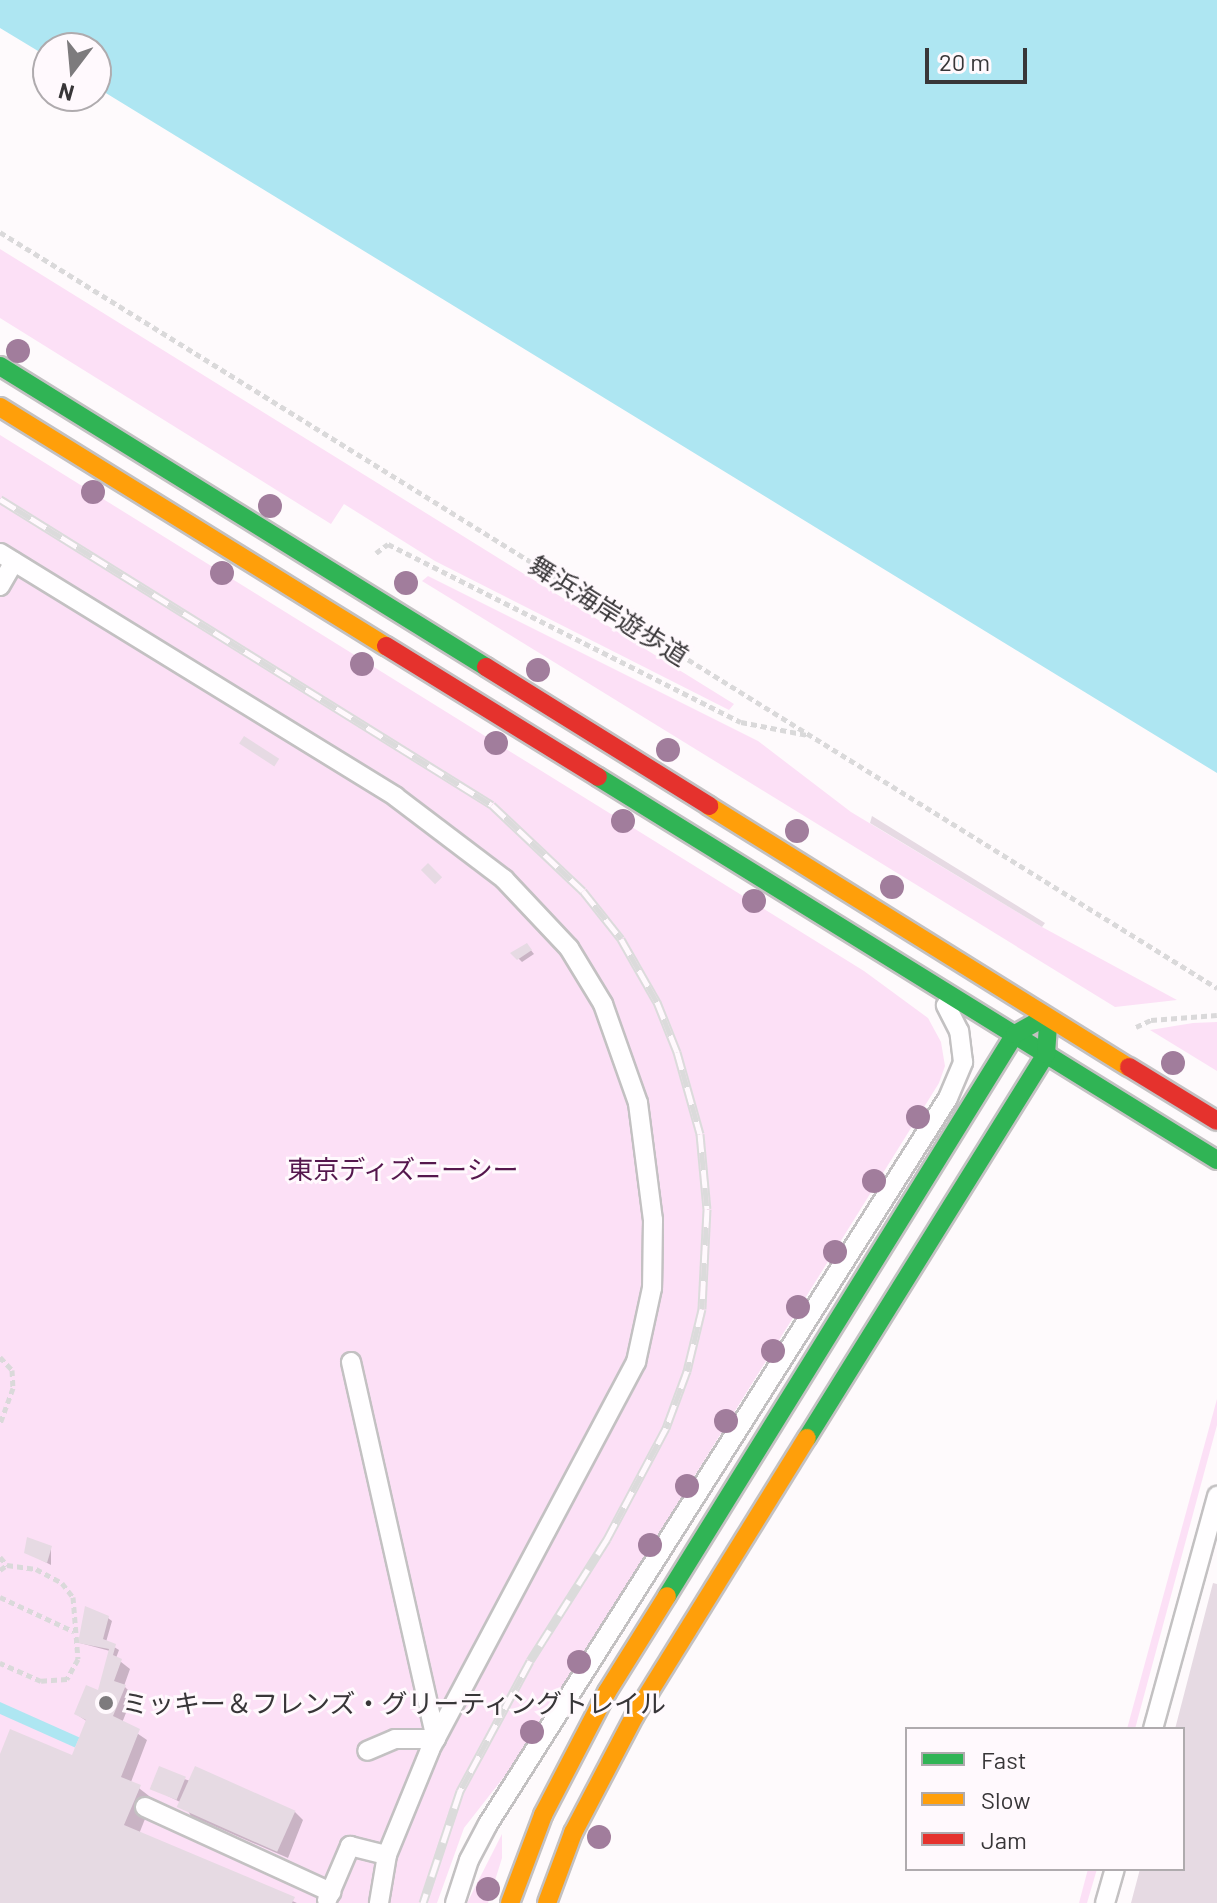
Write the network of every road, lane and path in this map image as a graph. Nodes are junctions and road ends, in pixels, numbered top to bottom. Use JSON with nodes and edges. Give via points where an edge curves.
{"nodes":[{"id":1,"x":0,"y":232,"type":"edge"},
{"id":2,"x":0,"y":366,"type":"edge"},
{"id":3,"x":0,"y":407,"type":"edge"},
{"id":4,"x":369,"y":557,"type":"dead end"},
{"id":5,"x":7,"y":558,"type":"edge"},
{"id":6,"x":0,"y":586,"type":"edge"},
{"id":7,"x":812,"y":736,"type":"junction"},
{"id":8,"x":922,"y":977,"type":"junction"},
{"id":9,"x":1217,"y":988,"type":"edge"},
{"id":10,"x":1049,"y":1015,"type":"junction"},
{"id":11,"x":1217,"y":1015,"type":"edge"},
{"id":12,"x":1151,"y":1020,"type":"dead end"},
{"id":13,"x":1015,"y":1034,"type":"junction"},
{"id":14,"x":1046,"y":1054,"type":"junction"},
{"id":15,"x":1217,"y":1121,"type":"edge"},
{"id":16,"x":1217,"y":1160,"type":"edge"},
{"id":17,"x":0,"y":1357,"type":"edge"},
{"id":18,"x":351,"y":1362,"type":"dead end"},
{"id":19,"x":0,"y":1424,"type":"edge"},
{"id":20,"x":1217,"y":1496,"type":"edge"},
{"id":21,"x":0,"y":1557,"type":"edge"},
{"id":22,"x":7,"y":1565,"type":"junction"},
{"id":23,"x":0,"y":1570,"type":"edge"},
{"id":24,"x":0,"y":1597,"type":"edge"},
{"id":25,"x":73,"y":1631,"type":"junction"},
{"id":26,"x":0,"y":1663,"type":"edge"},
{"id":27,"x":1154,"y":1727,"type":"edge"},
{"id":28,"x":436,"y":1739,"type":"junction"},
{"id":29,"x":367,"y":1751,"type":"dead end"},
{"id":30,"x":145,"y":1807,"type":"dead end"},
{"id":31,"x":387,"y":1855,"type":"junction"},
{"id":32,"x":1114,"y":1871,"type":"edge"},
{"id":33,"x":328,"y":1897,"type":"edge"},
{"id":34,"x":379,"y":1903,"type":"edge"},
{"id":35,"x":455,"y":1903,"type":"edge"},
{"id":36,"x":510,"y":1903,"type":"edge"},
{"id":37,"x":547,"y":1903,"type":"edge"},
{"id":38,"x":1105,"y":1903,"type":"edge"}],
"edges":[{"from":1,"to":7,"type":"path","name":"舞浜海岸遊歩道"},
{"from":2,"to":10,"type":"street"},
{"from":3,"to":8,"type":"street"},
{"from":4,"to":7,"type":"path","via":[[388,544],[741,722]]},
{"from":5,"to":6,"type":"lane"},
{"from":5,"to":28,"type":"lane","via":[[396,797],[504,879],[569,948],[603,1004],[627,1064],[647,1150],[653,1220],[652,1288],[636,1362]]},
{"from":7,"to":9,"type":"path","name":"舞浜海岸遊歩道"},
{"from":8,"to":13,"type":"street"},
{"from":8,"to":35,"type":"lane","via":[[949,1007],[959,1031],[963,1062],[958,1080],[488,1824]]},
{"from":10,"to":13,"type":"street"},
{"from":10,"to":14,"type":"street"},
{"from":10,"to":15,"type":"street"},
{"from":11,"to":12,"type":"path"},
{"from":13,"to":14,"type":"street"},
{"from":13,"to":36,"type":"street","via":[[607,1692],[543,1815]]},
{"from":14,"to":16,"type":"street"},
{"from":14,"to":37,"type":"street","via":[[635,1715],[573,1833]]},
{"from":17,"to":19,"type":"path","via":[[12,1370],[13,1388]]},
{"from":18,"to":28,"type":"lane"},
{"from":20,"to":27,"type":"lane"},
{"from":21,"to":22,"type":"path"},
{"from":22,"to":23,"type":"path"},
{"from":22,"to":25,"type":"path","via":[[36,1569],[62,1583],[73,1597]]},
{"from":24,"to":25,"type":"path"},
{"from":25,"to":26,"type":"path","via":[[78,1659],[67,1679],[41,1681]]},
{"from":28,"to":29,"type":"lane","via":[[395,1739]]},
{"from":28,"to":31,"type":"lane"},
{"from":30,"to":33,"type":"lane"},
{"from":31,"to":33,"type":"lane","via":[[350,1846]]},
{"from":31,"to":34,"type":"lane"},
{"from":32,"to":38,"type":"lane"}]}
